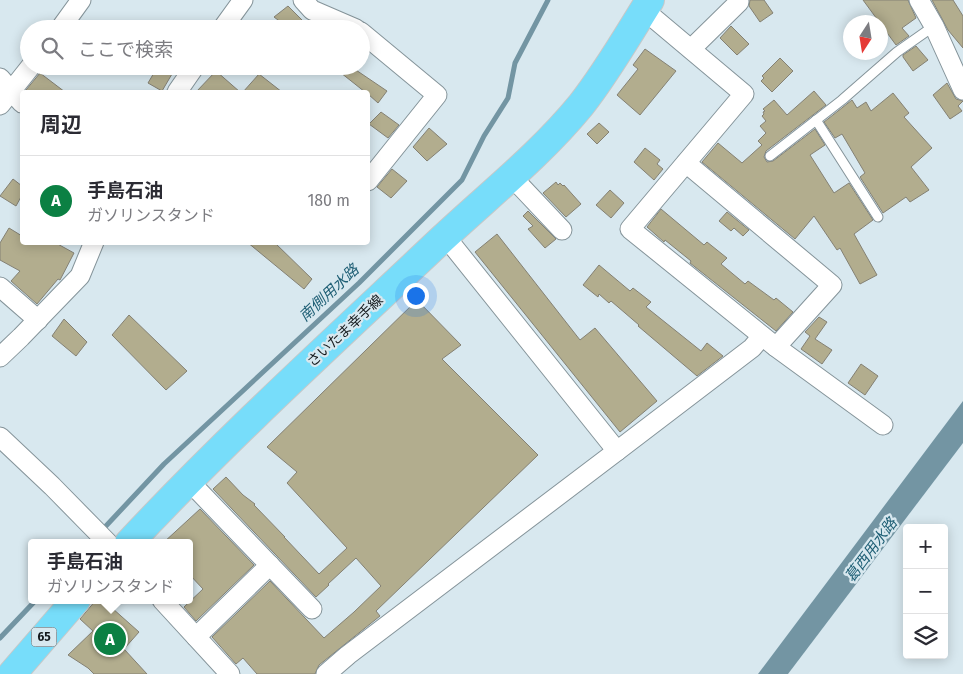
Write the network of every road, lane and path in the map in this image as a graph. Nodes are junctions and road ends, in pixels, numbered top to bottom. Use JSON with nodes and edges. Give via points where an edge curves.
{"nodes":[{"id":1,"x":81,"y":0,"type":"edge"},
{"id":2,"x":243,"y":0,"type":"edge"},
{"id":3,"x":302,"y":0,"type":"edge"},
{"id":4,"x":919,"y":0,"type":"edge"},
{"id":5,"x":739,"y":2,"type":"dead end"},
{"id":6,"x":647,"y":5,"type":"edge"},
{"id":7,"x":67,"y":20,"type":"edge"},
{"id":8,"x":229,"y":20,"type":"edge"},
{"id":9,"x":335,"y":20,"type":"edge"},
{"id":10,"x":934,"y":26,"type":"junction"},
{"id":11,"x":370,"y":39,"type":"edge"},
{"id":12,"x":691,"y":49,"type":"junction"},
{"id":13,"x":24,"y":75,"type":"edge"},
{"id":14,"x":191,"y":75,"type":"edge"},
{"id":15,"x":184,"y":90,"type":"edge"},
{"id":16,"x":963,"y":90,"type":"edge"},
{"id":17,"x":12,"y":91,"type":"edge"},
{"id":18,"x":0,"y":105,"type":"edge"},
{"id":19,"x":816,"y":120,"type":"junction"},
{"id":20,"x":770,"y":156,"type":"dead end"},
{"id":21,"x":686,"y":164,"type":"junction"},
{"id":22,"x":511,"y":176,"type":"junction"},
{"id":23,"x":370,"y":178,"type":"edge"},
{"id":24,"x":878,"y":217,"type":"dead end"},
{"id":25,"x":562,"y":230,"type":"dead end"},
{"id":26,"x":445,"y":236,"type":"junction"},
{"id":27,"x":93,"y":245,"type":"edge"},
{"id":28,"x":0,"y":286,"type":"edge"},
{"id":29,"x":38,"y":320,"type":"junction"},
{"id":30,"x":769,"y":342,"type":"junction"},
{"id":31,"x":0,"y":357,"type":"edge"},
{"id":32,"x":883,"y":425,"type":"dead end"},
{"id":33,"x":0,"y":437,"type":"edge"},
{"id":34,"x":617,"y":451,"type":"junction"},
{"id":35,"x":188,"y":480,"type":"junction"},
{"id":36,"x":104,"y":539,"type":"edge"},
{"id":37,"x":133,"y":539,"type":"edge"},
{"id":38,"x":270,"y":566,"type":"junction"},
{"id":39,"x":73,"y":604,"type":"edge"},
{"id":40,"x":166,"y":604,"type":"edge"},
{"id":41,"x":312,"y":609,"type":"dead end"},
{"id":42,"x":196,"y":637,"type":"junction"},
{"id":43,"x":12,"y":674,"type":"edge"},
{"id":44,"x":230,"y":674,"type":"edge"},
{"id":45,"x":326,"y":674,"type":"edge"}],
"edges":[{"from":1,"to":7,"type":"street"},
{"from":2,"to":8,"type":"street"},
{"from":3,"to":9,"type":"street","via":[[312,10]]},
{"from":4,"to":10,"type":"street"},
{"from":5,"to":12,"type":"street"},
{"from":6,"to":12,"type":"street"},
{"from":6,"to":22,"type":"main road","name":"さいたま幸手線","via":[[582,103]]},
{"from":10,"to":16,"type":"street"},
{"from":10,"to":19,"type":"lane","via":[[897,52]]},
{"from":11,"to":23,"type":"street","via":[[437,94]]},
{"from":12,"to":21,"type":"street","via":[[744,94]]},
{"from":13,"to":17,"type":"street"},
{"from":14,"to":15,"type":"street"},
{"from":17,"to":18,"type":"street"},
{"from":19,"to":20,"type":"lane"},
{"from":19,"to":24,"type":"lane"},
{"from":21,"to":30,"type":"street","via":[[630,229]]},
{"from":21,"to":30,"type":"street","via":[[832,285]]},
{"from":22,"to":25,"type":"street"},
{"from":22,"to":26,"type":"main road","name":"さいたま幸手線"},
{"from":26,"to":34,"type":"street"},
{"from":26,"to":35,"type":"main road","name":"さいたま幸手線"},
{"from":27,"to":29,"type":"street","via":[[80,276]]},
{"from":28,"to":29,"type":"street"},
{"from":29,"to":31,"type":"street"},
{"from":30,"to":32,"type":"street"},
{"from":30,"to":34,"type":"street","via":[[752,348]]},
{"from":33,"to":36,"type":"street"},
{"from":34,"to":45,"type":"street"},
{"from":35,"to":37,"type":"main road","name":"さいたま幸手線"},
{"from":35,"to":38,"type":"street"},
{"from":38,"to":41,"type":"street"},
{"from":38,"to":42,"type":"street"},
{"from":39,"to":43,"type":"main road","number":"65"},
{"from":40,"to":42,"type":"street"},
{"from":42,"to":44,"type":"street"}]}
